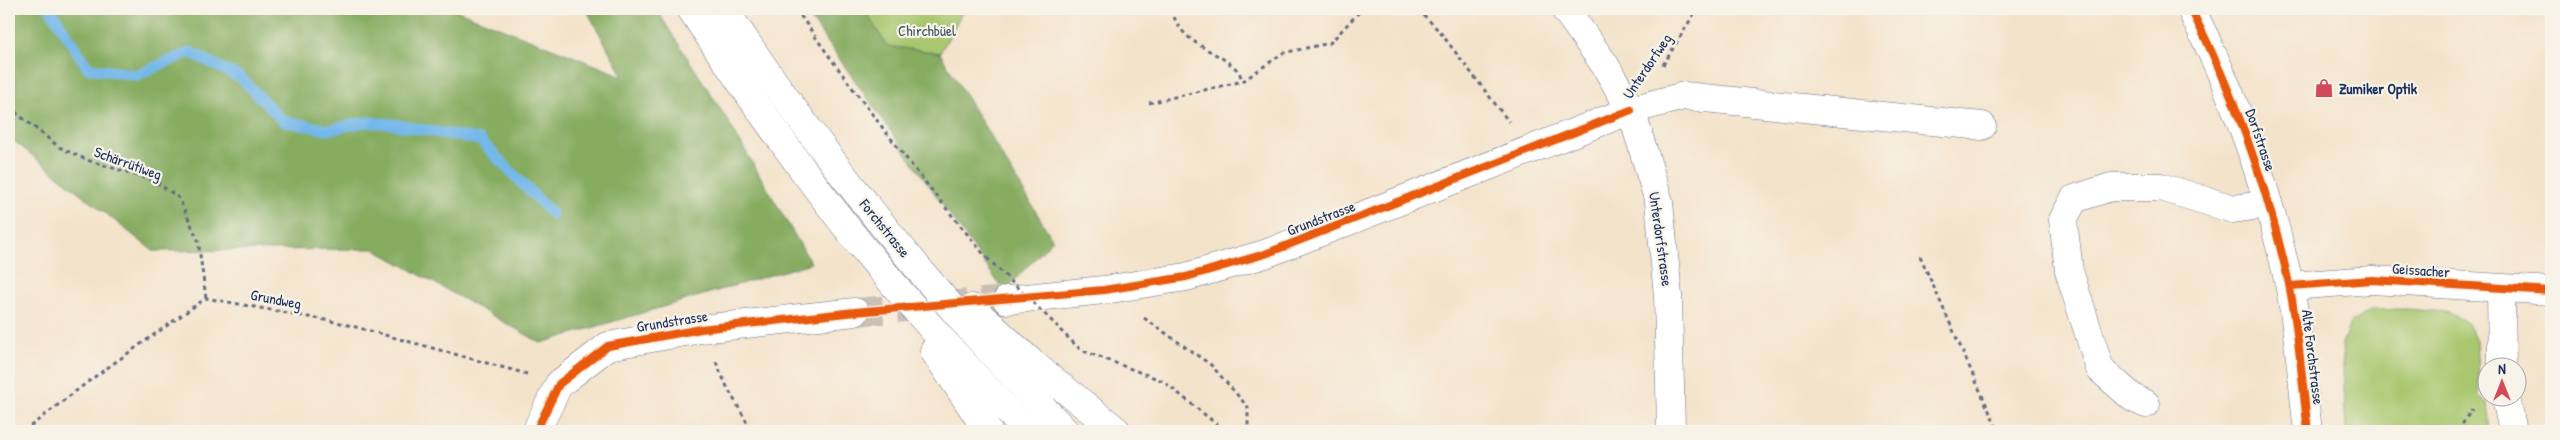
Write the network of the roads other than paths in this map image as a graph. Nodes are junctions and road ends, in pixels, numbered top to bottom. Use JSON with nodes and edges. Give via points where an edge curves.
{"nodes":[{"id":1,"x":691,"y":9,"type":"edge"},
{"id":2,"x":724,"y":9,"type":"edge"},
{"id":3,"x":1565,"y":9,"type":"edge"},
{"id":4,"x":2191,"y":9,"type":"edge"},
{"id":5,"x":1631,"y":110,"type":"junction"},
{"id":6,"x":1982,"y":126,"type":"dead end"},
{"id":7,"x":2268,"y":204,"type":"junction"},
{"id":8,"x":873,"y":213,"type":"junction"},
{"id":9,"x":864,"y":249,"type":"junction"},
{"id":10,"x":2290,"y":286,"type":"junction"},
{"id":11,"x":2501,"y":289,"type":"junction"},
{"id":12,"x":2551,"y":291,"type":"edge"},
{"id":13,"x":1007,"y":300,"type":"tunnel mouth"},
{"id":14,"x":855,"y":312,"type":"tunnel mouth"},
{"id":15,"x":2502,"y":358,"type":"edge"},
{"id":16,"x":2146,"y":404,"type":"dead end"},
{"id":17,"x":2508,"y":408,"type":"edge"},
{"id":18,"x":540,"y":431,"type":"edge"},
{"id":19,"x":988,"y":431,"type":"edge"},
{"id":20,"x":1027,"y":431,"type":"edge"},
{"id":21,"x":1065,"y":431,"type":"edge"},
{"id":22,"x":1117,"y":431,"type":"edge"},
{"id":23,"x":1670,"y":431,"type":"edge"},
{"id":24,"x":2308,"y":431,"type":"edge"},
{"id":25,"x":2513,"y":431,"type":"edge"}],
"edges":[{"from":1,"to":9,"type":"main road","name":"Forchstrasse"},
{"from":2,"to":8,"type":"main road","name":"Forchstrasse","via":[[803,122]]},
{"from":3,"to":5,"type":"main road","name":"Unterdorfstrasse","via":[[1605,65]]},
{"from":4,"to":7,"type":"main road","name":"Dorfstrasse","via":[[2240,117]]},
{"from":5,"to":6,"type":"main road","name":"Grundstrasse","via":[[1684,96]]},
{"from":5,"to":13,"type":"main road","name":"Grundstrasse","via":[[1265,254],[1186,277]]},
{"from":5,"to":23,"type":"main road","name":"Unterdorfstrasse","via":[[1659,202],[1668,296]]},
{"from":7,"to":10,"type":"main road","name":"Dorfstrasse"},
{"from":7,"to":16,"type":"main road","via":[[2233,209],[2160,187],[2111,186],[2074,199],[2063,220],[2070,271],[2100,369],[2133,398]]},
{"from":8,"to":21,"type":"main road","name":"Forchstrasse","via":[[968,328]]},
{"from":8,"to":22,"type":"main road","via":[[1033,364]]},
{"from":9,"to":19,"type":"main road"},
{"from":9,"to":20,"type":"main road","name":"Forchstrasse"},
{"from":10,"to":11,"type":"main road","name":"Geissacher","via":[[2372,280]]},
{"from":10,"to":24,"type":"main road","name":"Alte Forchstrasse"},
{"from":11,"to":12,"type":"main road","name":"Geissacher"},
{"from":11,"to":15,"type":"main road"},
{"from":14,"to":18,"type":"main road","name":"Grundstrasse","via":[[701,329],[608,346],[559,384],[539,425]]},
{"from":17,"to":25,"type":"main road"}]}
